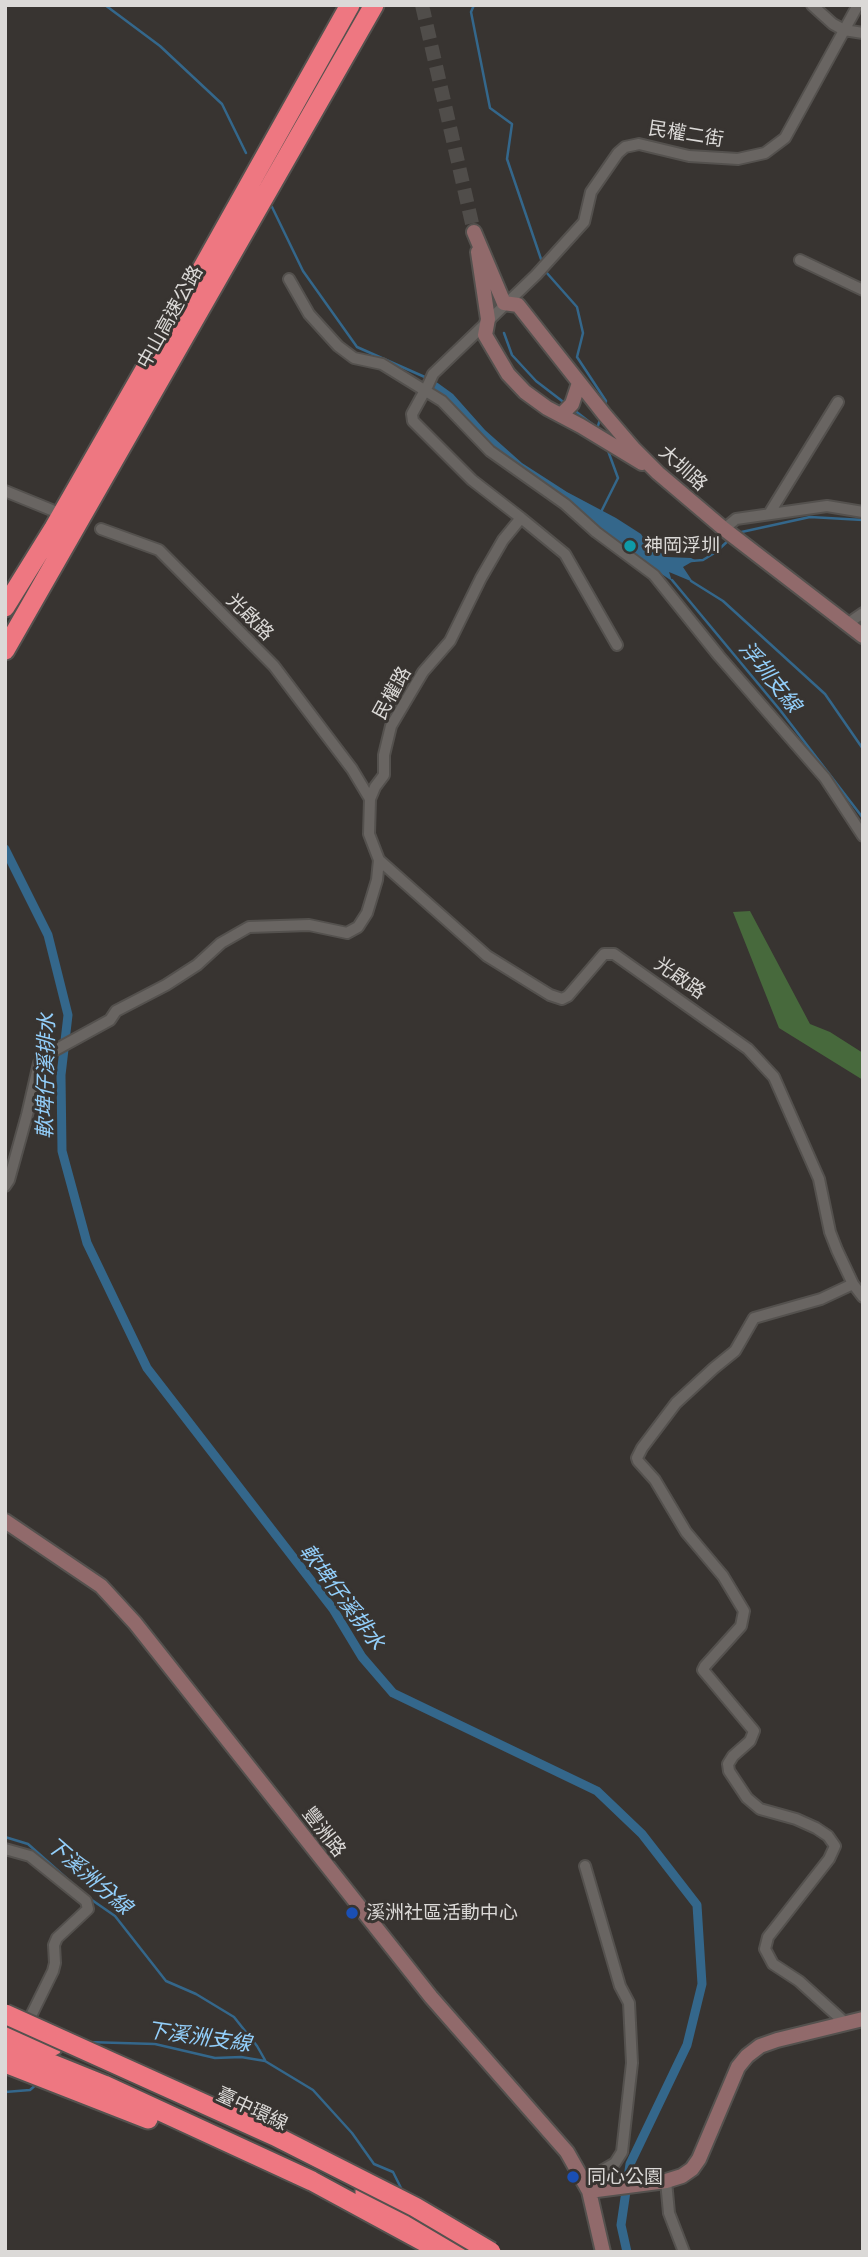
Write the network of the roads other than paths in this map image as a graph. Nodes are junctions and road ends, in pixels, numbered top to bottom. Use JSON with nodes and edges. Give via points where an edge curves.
{"nodes":[{"id":1,"x":349,"y":5,"type":"edge"},
{"id":2,"x":373,"y":5,"type":"edge"},
{"id":3,"x":812,"y":5,"type":"edge"},
{"id":4,"x":858,"y":5,"type":"edge"},
{"id":5,"x":844,"y":30,"type":"junction"},
{"id":6,"x":863,"y":33,"type":"edge"},
{"id":7,"x":800,"y":260,"type":"dead end"},
{"id":8,"x":289,"y":279,"type":"dead end"},
{"id":9,"x":863,"y":290,"type":"edge"},
{"id":10,"x":505,"y":303,"type":"junction"},
{"id":11,"x":488,"y":319,"type":"junction"},
{"id":12,"x":429,"y":383,"type":"junction"},
{"id":13,"x":579,"y":383,"type":"junction"},
{"id":14,"x":838,"y":402,"type":"dead end"},
{"id":15,"x":566,"y":410,"type":"junction"},
{"id":16,"x":658,"y":473,"type":"junction"},
{"id":17,"x":5,"y":491,"type":"edge"},
{"id":18,"x":54,"y":511,"type":"dead end"},
{"id":19,"x":863,"y":512,"type":"edge"},
{"id":20,"x":769,"y":514,"type":"junction"},
{"id":21,"x":521,"y":518,"type":"junction"},
{"id":22,"x":101,"y":530,"type":"dead end"},
{"id":23,"x":729,"y":534,"type":"junction"},
{"id":24,"x":5,"y":607,"type":"edge"},
{"id":25,"x":863,"y":613,"type":"edge"},
{"id":26,"x":847,"y":624,"type":"junction"},
{"id":27,"x":863,"y":636,"type":"edge"},
{"id":28,"x":617,"y":645,"type":"dead end"},
{"id":29,"x":5,"y":650,"type":"edge"},
{"id":30,"x":370,"y":799,"type":"junction"},
{"id":31,"x":863,"y":836,"type":"edge"},
{"id":32,"x":379,"y":860,"type":"junction"},
{"id":33,"x":5,"y":1186,"type":"edge"},
{"id":34,"x":853,"y":1284,"type":"junction"},
{"id":35,"x":863,"y":1297,"type":"edge"},
{"id":36,"x":5,"y":1521,"type":"edge"},
{"id":37,"x":5,"y":1849,"type":"edge"},
{"id":38,"x":584,"y":1866,"type":"dead end"},
{"id":39,"x":5,"y":2015,"type":"edge"},
{"id":40,"x":863,"y":2019,"type":"edge"},
{"id":41,"x":842,"y":2024,"type":"junction"},
{"id":42,"x":5,"y":2026,"type":"edge"},
{"id":43,"x":26,"y":2026,"type":"junction"},
{"id":44,"x":5,"y":2045,"type":"edge"},
{"id":45,"x":5,"y":2063,"type":"edge"},
{"id":46,"x":662,"y":2181,"type":"junction"},
{"id":47,"x":591,"y":2187,"type":"junction"},
{"id":48,"x":421,"y":2252,"type":"edge"},
{"id":49,"x":443,"y":2252,"type":"edge"},
{"id":50,"x":471,"y":2252,"type":"edge"},
{"id":51,"x":491,"y":2252,"type":"edge"},
{"id":52,"x":497,"y":2252,"type":"edge"},
{"id":53,"x":603,"y":2252,"type":"edge"},
{"id":54,"x":684,"y":2252,"type":"edge"}],
"edges":[{"from":1,"to":24,"type":"highway","name":"中山高速公路","via":[[186,299]]},
{"from":2,"to":29,"type":"highway","name":"中山高速公路"},
{"from":3,"to":5,"type":"street"},
{"from":4,"to":5,"type":"street","name":"民權二街"},
{"from":5,"to":6,"type":"street"},
{"from":5,"to":10,"type":"street","name":"民權二街","via":[[785,138],[758,156],[738,159],[689,156],[639,144],[625,147],[591,192],[584,222]]},
{"from":7,"to":9,"type":"street"},
{"from":8,"to":12,"type":"street","via":[[309,314],[338,346],[358,359]]},
{"from":10,"to":11,"type":"street"},
{"from":10,"to":11,"type":"street","via":[[474,232]]},
{"from":10,"to":13,"type":"street","name":"大圳路","via":[[518,306]]},
{"from":11,"to":12,"type":"street"},
{"from":11,"to":15,"type":"street","via":[[485,335],[508,373],[525,392]]},
{"from":12,"to":21,"type":"street","via":[[412,414],[413,421],[472,480]]},
{"from":12,"to":31,"type":"street","via":[[490,451],[654,575],[825,778]]},
{"from":13,"to":15,"type":"street"},
{"from":13,"to":16,"type":"street","name":"大圳路"},
{"from":14,"to":20,"type":"street"},
{"from":15,"to":16,"type":"street","via":[[602,440]]},
{"from":16,"to":23,"type":"street","name":"大圳路"},
{"from":17,"to":18,"type":"street"},
{"from":19,"to":20,"type":"street","via":[[827,506]]},
{"from":20,"to":23,"type":"street","via":[[736,519]]},
{"from":21,"to":28,"type":"street","via":[[565,554]]},
{"from":21,"to":30,"type":"street","name":"民權路","via":[[503,540],[450,641],[423,672],[391,726],[384,775]]},
{"from":22,"to":30,"type":"street","name":"光啟路","via":[[159,550],[274,666]]},
{"from":23,"to":26,"type":"street","name":"大圳路"},
{"from":25,"to":26,"type":"street"},
{"from":26,"to":27,"type":"street","name":"大圳路"},
{"from":30,"to":32,"type":"street","name":"民權路","via":[[369,834]]},
{"from":32,"to":33,"type":"street","name":"民權路","via":[[367,913],[358,927],[347,933],[309,925],[249,927],[166,985],[48,1054],[38,1063]]},
{"from":32,"to":34,"type":"street","name":"光啟路","via":[[487,956],[550,995],[568,996],[604,954],[614,954],[748,1049],[774,1077],[791,1114],[819,1179],[830,1232]]},
{"from":34,"to":35,"type":"street","name":"光啟路"},
{"from":34,"to":41,"type":"street","via":[[821,1299],[754,1318],[735,1351],[666,1414],[637,1458],[744,1611],[741,1626],[704,1668],[754,1731],[752,1739],[733,1756],[729,1771],[747,1798],[762,1810],[816,1828],[835,1846],[765,1945],[770,1961],[799,1981]]},
{"from":36,"to":47,"type":"street","name":"豐洲路","via":[[100,1586],[135,1623],[431,1997],[567,2152]]},
{"from":37,"to":43,"type":"street","via":[[30,1856],[86,1901],[88,1909],[57,1938],[53,1970]]},
{"from":38,"to":47,"type":"street","via":[[629,2003],[632,2063],[620,2156]]},
{"from":39,"to":43,"type":"street"},
{"from":39,"to":51,"type":"highway","bridge":true,"via":[[275,2136],[415,2207]]},
{"from":40,"to":41,"type":"street"},
{"from":41,"to":46,"type":"street","via":[[777,2039],[747,2056],[738,2067],[699,2159],[687,2173]]},
{"from":42,"to":50,"type":"highway","name":"臺中環線","via":[[268,2141]]},
{"from":43,"to":52,"type":"street","bridge":true,"via":[[396,2196]]},
{"from":44,"to":49,"type":"highway","name":"臺中環線","via":[[104,2085],[312,2181]]},
{"from":45,"to":48,"type":"highway","via":[[239,2158]]},
{"from":46,"to":47,"type":"street"},
{"from":46,"to":54,"type":"street"},
{"from":47,"to":53,"type":"street","name":"豐洲路"}]}
